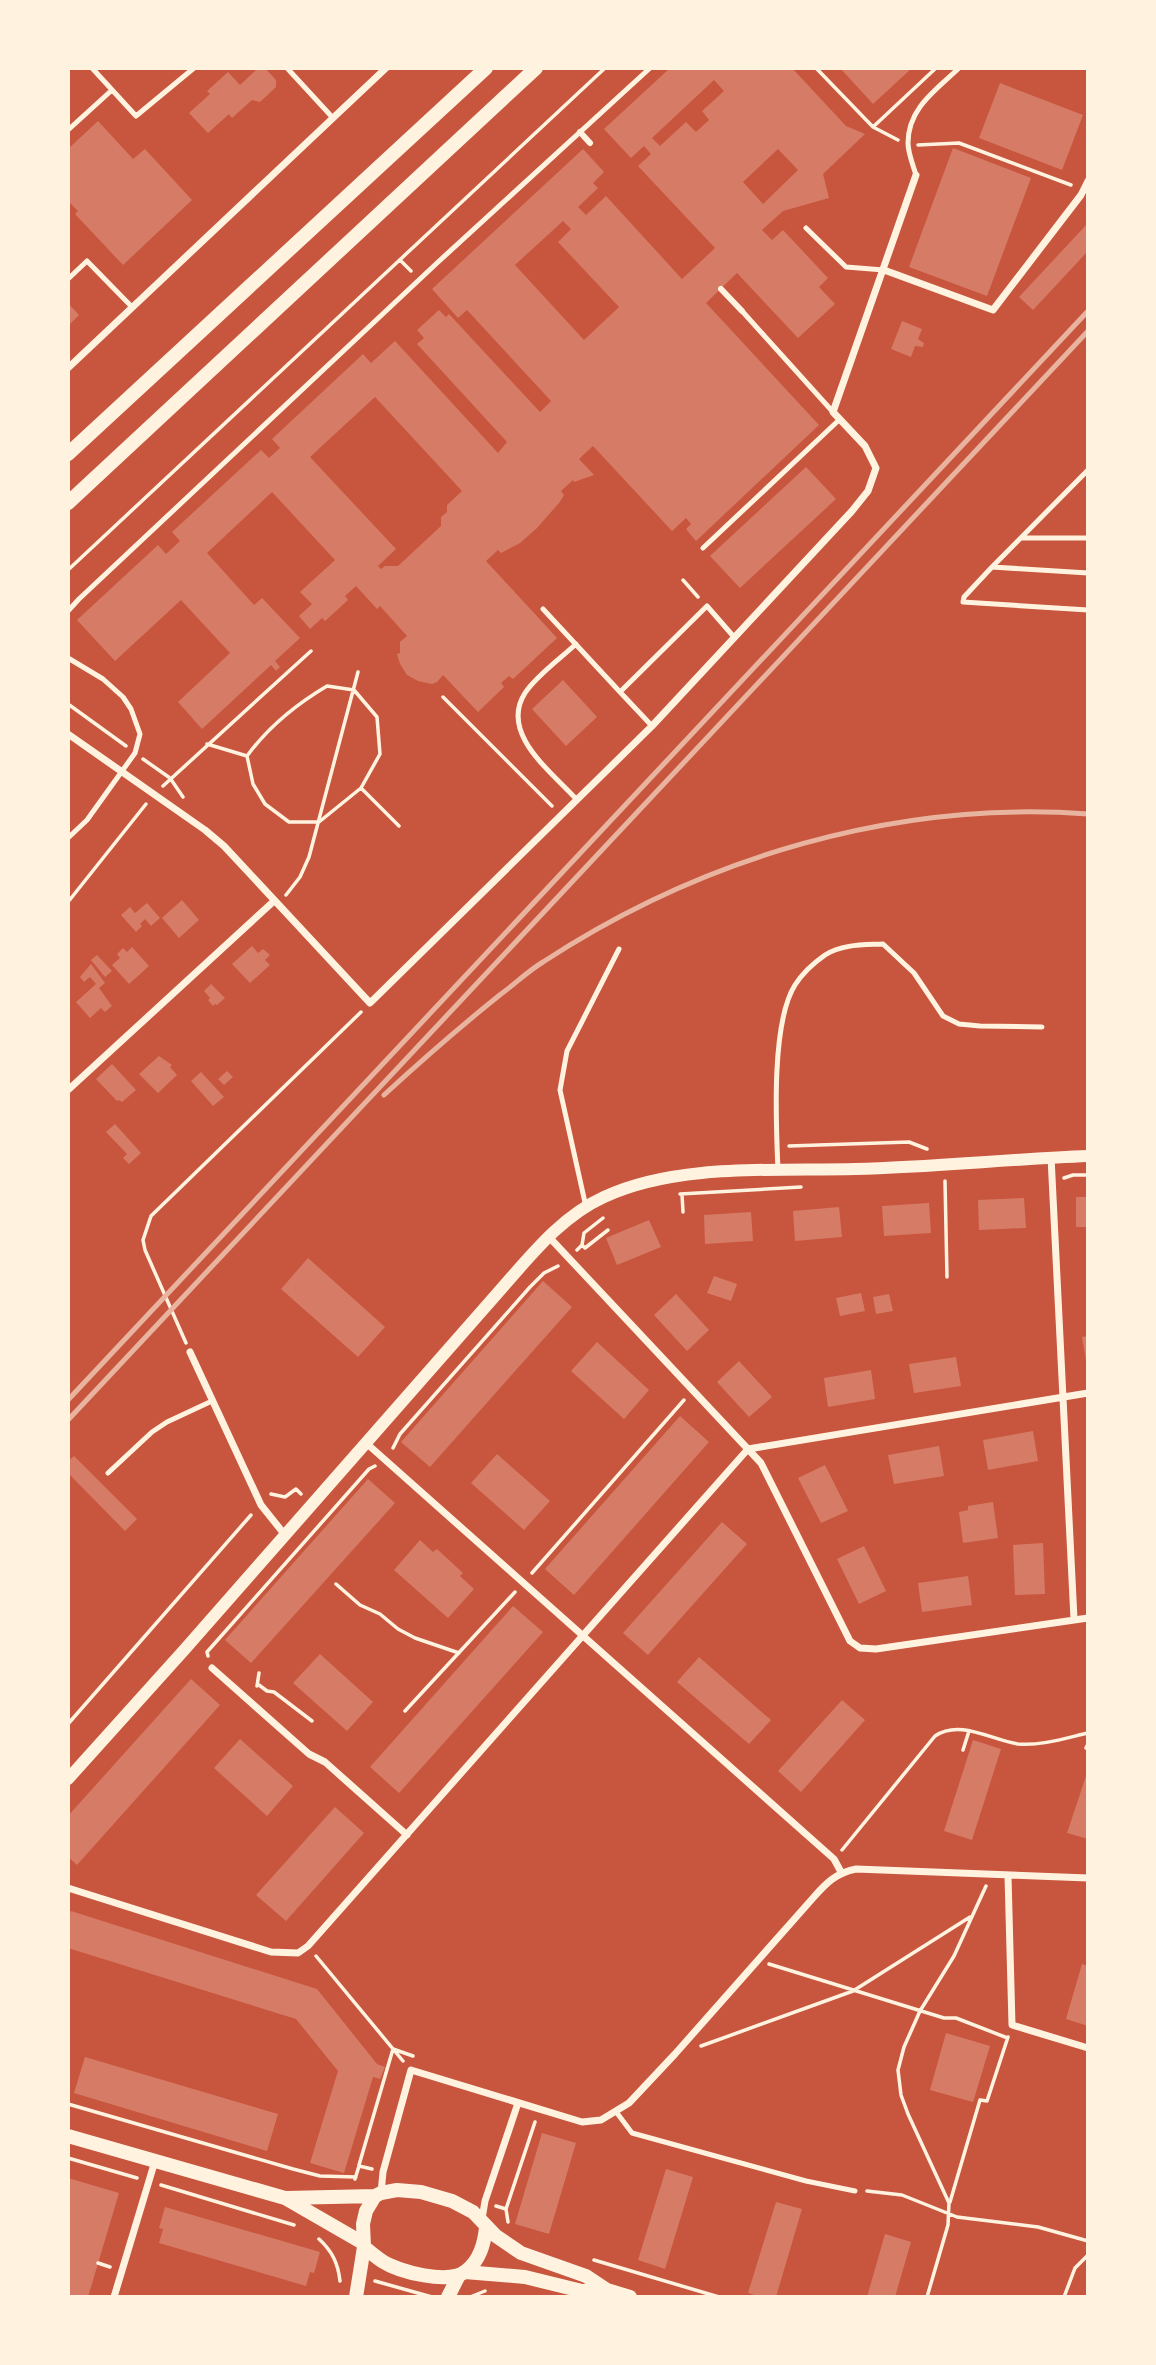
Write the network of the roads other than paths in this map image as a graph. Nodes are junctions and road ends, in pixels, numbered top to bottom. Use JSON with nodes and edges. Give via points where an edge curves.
{"nodes":[{"id":1,"x":92,"y":68,"type":"edge"},
{"id":2,"x":194,"y":68,"type":"edge"},
{"id":3,"x":287,"y":68,"type":"edge"},
{"id":4,"x":386,"y":68,"type":"edge"},
{"id":5,"x":486,"y":68,"type":"edge"},
{"id":6,"x":536,"y":68,"type":"edge"},
{"id":7,"x":650,"y":68,"type":"edge"},
{"id":8,"x":960,"y":68,"type":"edge"},
{"id":9,"x":112,"y":90,"type":"junction"},
{"id":10,"x":333,"y":118,"type":"junction"},
{"id":11,"x":68,"y":130,"type":"edge"},
{"id":12,"x":580,"y":132,"type":"junction"},
{"id":13,"x":590,"y":143,"type":"dead end"},
{"id":14,"x":916,"y":175,"type":"joint"},
{"id":15,"x":1088,"y":181,"type":"edge"},
{"id":16,"x":806,"y":228,"type":"dead end"},
{"id":17,"x":884,"y":270,"type":"junction"},
{"id":18,"x":68,"y":278,"type":"edge"},
{"id":19,"x":721,"y":289,"type":"dead end"},
{"id":20,"x":132,"y":307,"type":"junction"},
{"id":21,"x":742,"y":311,"type":"joint"},
{"id":22,"x":68,"y":368,"type":"edge"},
{"id":23,"x":833,"y":412,"type":"junction"},
{"id":24,"x":840,"y":419,"type":"junction"},
{"id":25,"x":68,"y":454,"type":"edge"},
{"id":26,"x":1088,"y":470,"type":"edge"},
{"id":27,"x":68,"y":503,"type":"edge"},
{"id":28,"x":1021,"y":538,"type":"junction"},
{"id":29,"x":1088,"y":538,"type":"edge"},
{"id":30,"x":703,"y":548,"type":"dead end"},
{"id":31,"x":992,"y":567,"type":"junction"},
{"id":32,"x":1088,"y":573,"type":"edge"},
{"id":33,"x":543,"y":609,"type":"dead end"},
{"id":34,"x":1088,"y":610,"type":"edge"},
{"id":35,"x":68,"y":611,"type":"edge"},
{"id":36,"x":734,"y":637,"type":"junction"},
{"id":37,"x":576,"y":644,"type":"junction"},
{"id":38,"x":68,"y":658,"type":"edge"},
{"id":39,"x":620,"y":692,"type":"junction"},
{"id":40,"x":652,"y":726,"type":"junction"},
{"id":41,"x":69,"y":734,"type":"edge"},
{"id":42,"x":121,"y":772,"type":"junction"},
{"id":43,"x":577,"y":800,"type":"junction"},
{"id":44,"x":68,"y":838,"type":"edge"},
{"id":45,"x":276,"y":903,"type":"junction"},
{"id":46,"x":619,"y":949,"type":"dead end"},
{"id":47,"x":1042,"y":1027,"type":"dead end"},
{"id":48,"x":68,"y":1090,"type":"edge"},
{"id":49,"x":1088,"y":1156,"type":"edge"},
{"id":50,"x":1051,"y":1157,"type":"junction"},
{"id":51,"x":778,"y":1170,"type":"junction"},
{"id":52,"x":586,"y":1207,"type":"junction"},
{"id":53,"x":549,"y":1237,"type":"junction"},
{"id":54,"x":190,"y":1352,"type":"dead end"},
{"id":55,"x":1088,"y":1393,"type":"edge"},
{"id":56,"x":1063,"y":1397,"type":"junction"},
{"id":57,"x":212,"y":1401,"type":"junction"},
{"id":58,"x":365,"y":1442,"type":"junction"},
{"id":59,"x":748,"y":1449,"type":"junction"},
{"id":60,"x":108,"y":1474,"type":"dead end"},
{"id":61,"x":285,"y":1535,"type":"junction"},
{"id":62,"x":1088,"y":1618,"type":"edge"},
{"id":63,"x":1074,"y":1619,"type":"junction"},
{"id":64,"x":584,"y":1636,"type":"junction"},
{"id":65,"x":212,"y":1668,"type":"road end"},
{"id":66,"x":68,"y":1779,"type":"edge"},
{"id":67,"x":407,"y":1835,"type":"junction"},
{"id":68,"x":841,"y":1872,"type":"junction"},
{"id":69,"x":1008,"y":1875,"type":"junction"},
{"id":70,"x":1088,"y":1878,"type":"edge"},
{"id":71,"x":68,"y":1888,"type":"edge"},
{"id":72,"x":1088,"y":2048,"type":"edge"},
{"id":73,"x":518,"y":2103,"type":"junction"},
{"id":74,"x":617,"y":2113,"type":"junction"},
{"id":75,"x":68,"y":2136,"type":"edge"},
{"id":76,"x":155,"y":2161,"type":"junction"},
{"id":77,"x":855,"y":2191,"type":"road end"},
{"id":78,"x":378,"y":2194,"type":"junction"},
{"id":79,"x":285,"y":2197,"type":"junction"},
{"id":80,"x":484,"y":2224,"type":"junction"},
{"id":81,"x":364,"y":2245,"type":"junction"},
{"id":82,"x":462,"y":2274,"type":"junction"},
{"id":83,"x":607,"y":2290,"type":"junction"},
{"id":84,"x":114,"y":2297,"type":"edge"},
{"id":85,"x":356,"y":2297,"type":"edge"},
{"id":86,"x":448,"y":2297,"type":"edge"},
{"id":87,"x":631,"y":2297,"type":"edge"}],
"edges":[{"from":1,"to":9,"type":"lane"},
{"from":2,"to":9,"type":"lane","via":[[136,117]]},
{"from":3,"to":10,"type":"lane"},
{"from":4,"to":10,"type":"street"},
{"from":5,"to":25,"type":"main road"},
{"from":6,"to":27,"type":"main road"},
{"from":7,"to":12,"type":"lane"},
{"from":8,"to":14,"type":"lane","via":[[916,108],[907,145]]},
{"from":9,"to":11,"type":"lane"},
{"from":10,"to":20,"type":"street"},
{"from":12,"to":13,"type":"street"},
{"from":12,"to":35,"type":"lane"},
{"from":14,"to":17,"type":"street"},
{"from":15,"to":17,"type":"street","via":[[993,310]]},
{"from":16,"to":17,"type":"lane","via":[[846,267]]},
{"from":17,"to":23,"type":"street"},
{"from":18,"to":20,"type":"lane","via":[[87,261]]},
{"from":19,"to":21,"type":"street"},
{"from":20,"to":22,"type":"street"},
{"from":21,"to":23,"type":"lane"},
{"from":23,"to":24,"type":"street"},
{"from":24,"to":30,"type":"lane"},
{"from":24,"to":36,"type":"street","via":[[866,446],[876,468],[868,491]]},
{"from":26,"to":28,"type":"lane"},
{"from":28,"to":29,"type":"lane"},
{"from":28,"to":31,"type":"lane"},
{"from":31,"to":32,"type":"lane"},
{"from":31,"to":34,"type":"lane","via":[[962,602]]},
{"from":33,"to":37,"type":"lane"},
{"from":36,"to":39,"type":"lane","via":[[707,606]]},
{"from":36,"to":40,"type":"street"},
{"from":37,"to":39,"type":"lane"},
{"from":37,"to":43,"type":"lane","via":[[526,691],[517,710],[519,731],[531,751]]},
{"from":38,"to":42,"type":"lane","via":[[103,679],[131,709],[139,743]]},
{"from":39,"to":40,"type":"lane"},
{"from":40,"to":43,"type":"street"},
{"from":41,"to":42,"type":"street"},
{"from":42,"to":44,"type":"lane","via":[[87,820]]},
{"from":42,"to":45,"type":"street","via":[[224,846]]},
{"from":43,"to":45,"type":"street","via":[[370,1003]]},
{"from":45,"to":48,"type":"street"},
{"from":46,"to":52,"type":"lane","via":[[567,1051],[560,1090]]},
{"from":47,"to":51,"type":"lane","via":[[959,1024],[943,1016],[914,973],[883,944],[848,946],[827,954],[794,985],[781,1023]]},
{"from":49,"to":50,"type":"street"},
{"from":50,"to":51,"type":"street"},
{"from":50,"to":56,"type":"street"},
{"from":51,"to":52,"type":"street","via":[[654,1180]]},
{"from":52,"to":53,"type":"street"},
{"from":53,"to":58,"type":"street"},
{"from":53,"to":59,"type":"street"},
{"from":54,"to":57,"type":"street"},
{"from":55,"to":56,"type":"street"},
{"from":56,"to":59,"type":"street"},
{"from":56,"to":63,"type":"street"},
{"from":57,"to":60,"type":"lane","via":[[152,1432]]},
{"from":57,"to":61,"type":"street","via":[[261,1505]]},
{"from":58,"to":61,"type":"street"},
{"from":58,"to":64,"type":"street"},
{"from":59,"to":63,"type":"street","via":[[761,1463],[839,1624],[860,1648]]},
{"from":59,"to":64,"type":"street"},
{"from":61,"to":66,"type":"street"},
{"from":62,"to":63,"type":"street"},
{"from":64,"to":67,"type":"street"},
{"from":64,"to":68,"type":"street","via":[[834,1859]]},
{"from":65,"to":67,"type":"street"},
{"from":67,"to":71,"type":"street","via":[[298,1953],[271,1952]]},
{"from":68,"to":69,"type":"street"},
{"from":68,"to":74,"type":"street"},
{"from":69,"to":70,"type":"street"},
{"from":69,"to":72,"type":"street","via":[[1012,2025]]},
{"from":73,"to":74,"type":"street","via":[[582,2122]]},
{"from":73,"to":78,"type":"street","via":[[411,2070]]},
{"from":73,"to":80,"type":"street","via":[[485,2201]]},
{"from":74,"to":77,"type":"lane","via":[[632,2133]]},
{"from":75,"to":76,"type":"main road"},
{"from":76,"to":79,"type":"main road"},
{"from":76,"to":84,"type":"street"},
{"from":78,"to":79,"type":"main road"},
{"from":78,"to":80,"type":"main road","via":[[409,2191],[441,2198],[473,2212]]},
{"from":78,"to":81,"type":"main road","via":[[366,2211]]},
{"from":79,"to":81,"type":"main road"},
{"from":80,"to":82,"type":"main road","via":[[484,2245]]},
{"from":80,"to":83,"type":"main road","via":[[521,2253],[586,2276]]},
{"from":81,"to":82,"type":"main road","via":[[398,2269],[428,2276]]},
{"from":81,"to":85,"type":"main road"},
{"from":82,"to":83,"type":"main road","via":[[525,2277],[582,2291]]},
{"from":82,"to":86,"type":"main road"},
{"from":83,"to":87,"type":"main road"}]}
